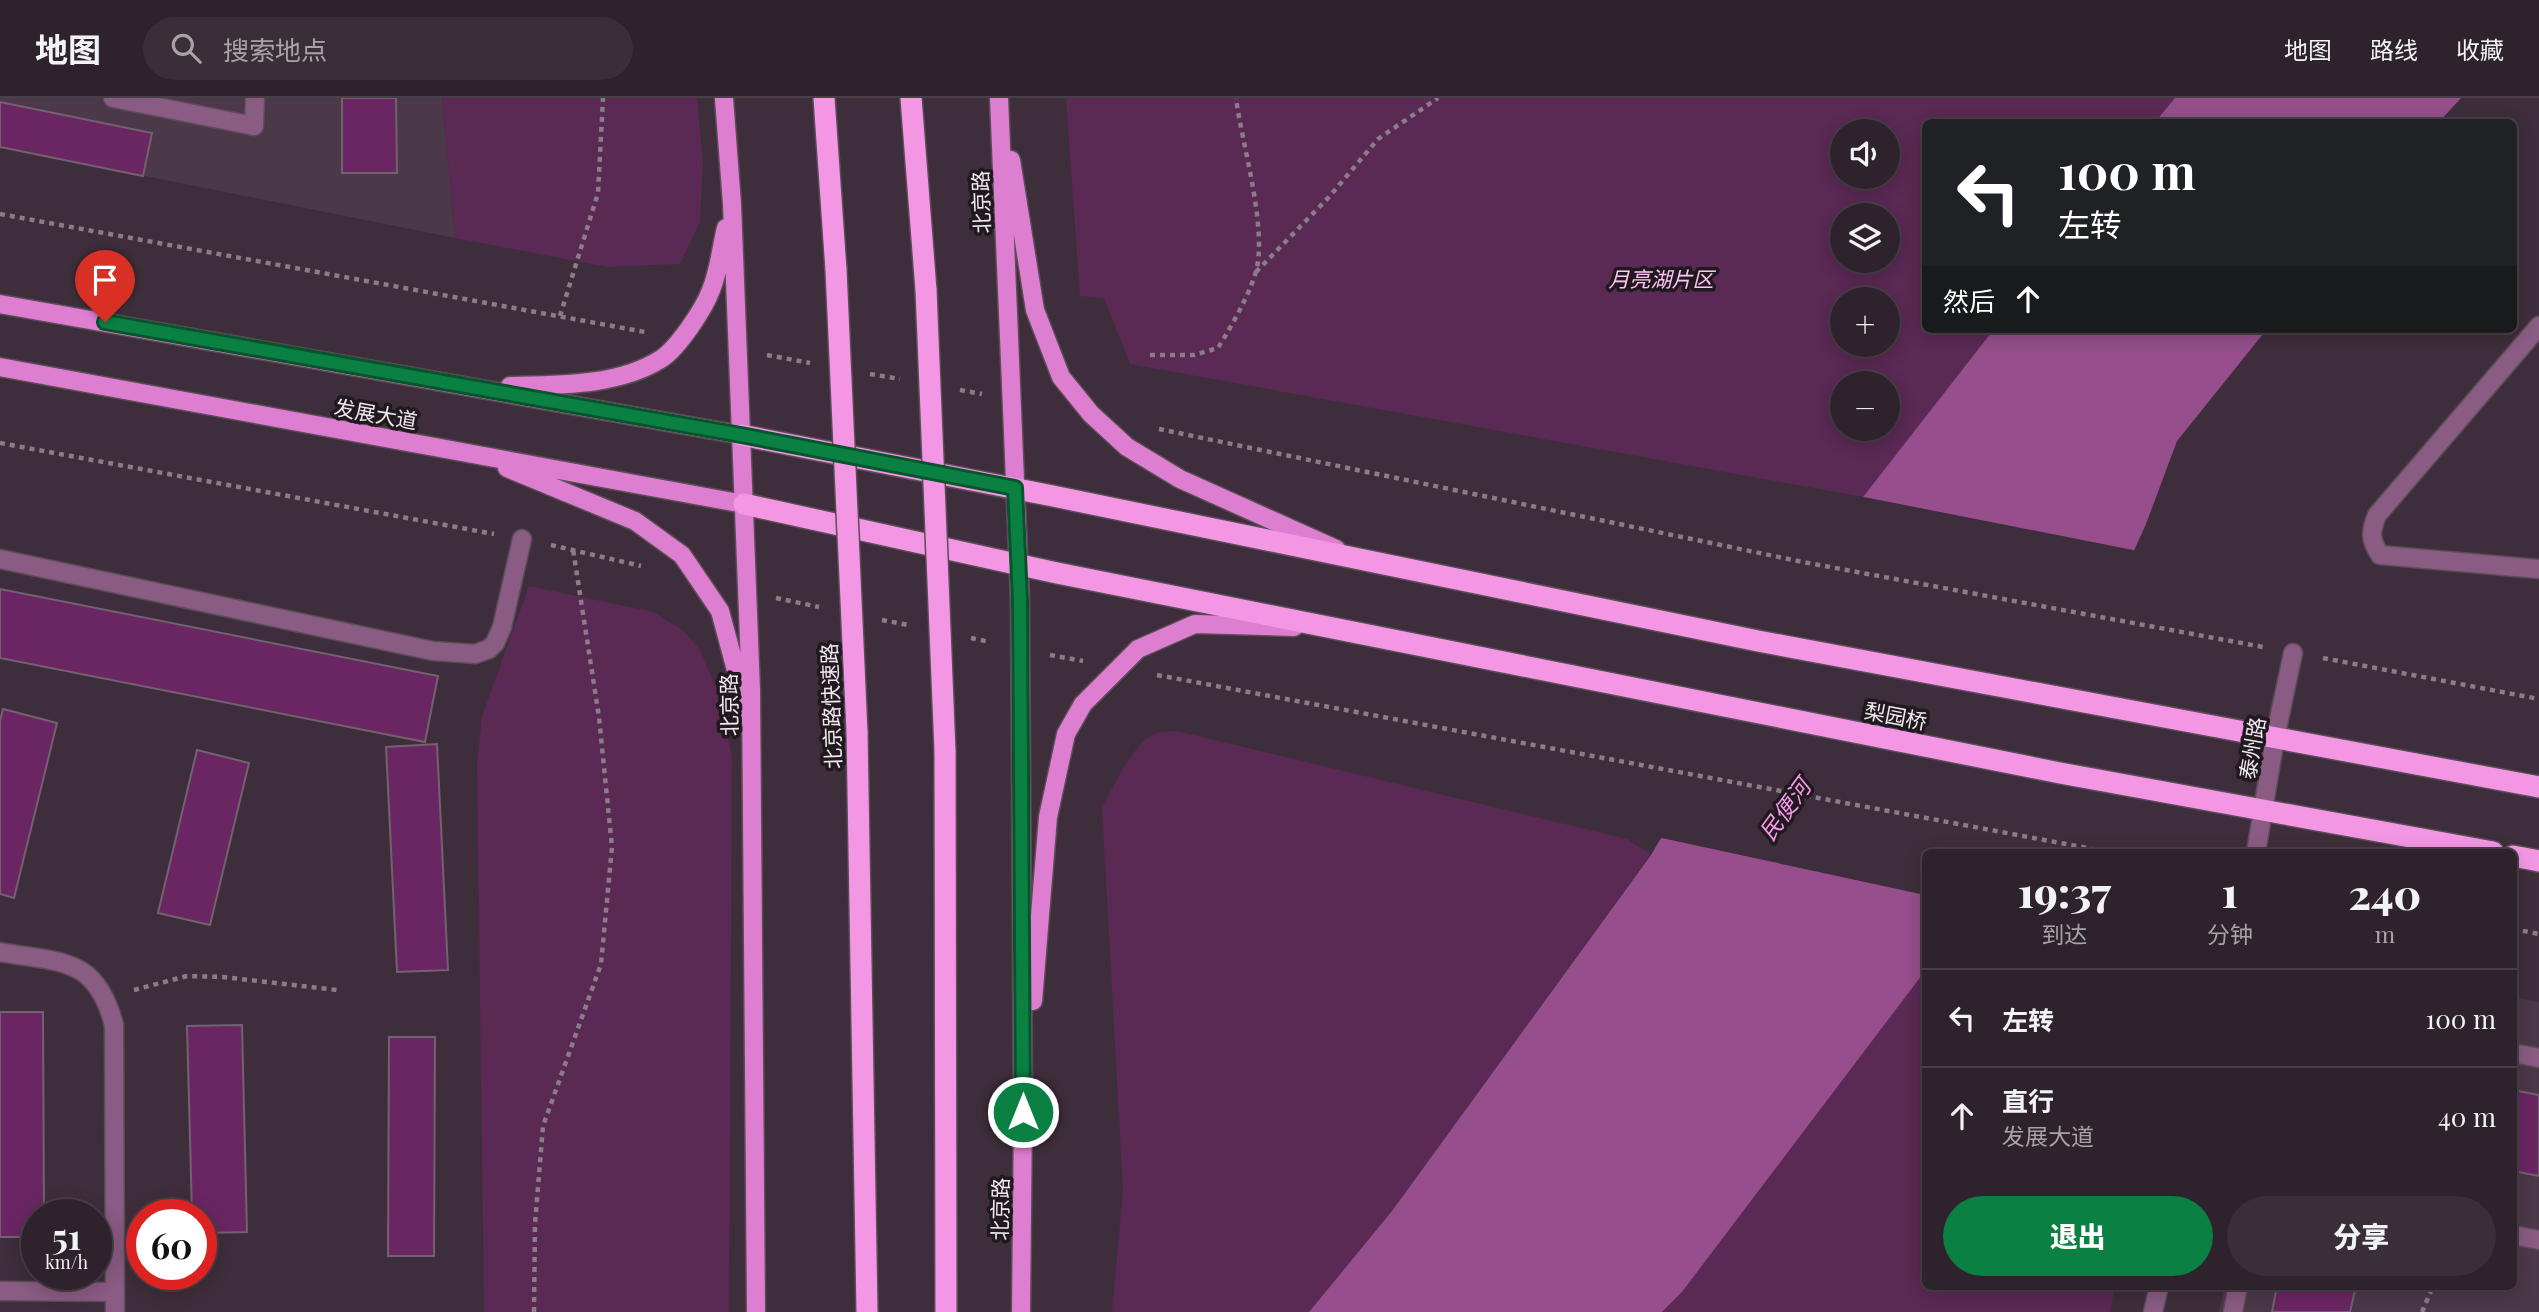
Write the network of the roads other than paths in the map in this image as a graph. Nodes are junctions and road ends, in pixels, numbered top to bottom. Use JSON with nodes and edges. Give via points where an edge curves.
{"nodes":[{"id":1,"x":113,"y":98,"type":"edge"},
{"id":2,"x":256,"y":98,"type":"edge"},
{"id":3,"x":724,"y":98,"type":"edge"},
{"id":4,"x":824,"y":98,"type":"edge"},
{"id":5,"x":911,"y":98,"type":"edge"},
{"id":6,"x":1000,"y":98,"type":"edge"},
{"id":7,"x":732,"y":204,"type":"junction"},
{"id":8,"x":0,"y":304,"type":"edge"},
{"id":9,"x":2539,"y":326,"type":"edge"},
{"id":10,"x":0,"y":368,"type":"edge"},
{"id":11,"x":471,"y":387,"type":"junction"},
{"id":12,"x":741,"y":435,"type":"junction"},
{"id":13,"x":471,"y":454,"type":"junction"},
{"id":14,"x":1015,"y":488,"type":"junction"},
{"id":15,"x":744,"y":504,"type":"junction"},
{"id":16,"x":522,"y":539,"type":"dead end"},
{"id":17,"x":0,"y":559,"type":"edge"},
{"id":18,"x":1358,"y":559,"type":"junction"},
{"id":19,"x":1018,"y":564,"type":"junction"},
{"id":20,"x":2539,"y":569,"type":"edge"},
{"id":21,"x":1331,"y":628,"type":"junction"},
{"id":22,"x":2293,"y":653,"type":"road end"},
{"id":23,"x":2275,"y":738,"type":"junction"},
{"id":24,"x":752,"y":783,"type":"junction"},
{"id":25,"x":2539,"y":787,"type":"edge"},
{"id":26,"x":2264,"y":809,"type":"junction"},
{"id":27,"x":2257,"y":849,"type":"edge"},
{"id":28,"x":2477,"y":849,"type":"edge"},
{"id":29,"x":2517,"y":857,"type":"edge"},
{"id":30,"x":2539,"y":861,"type":"edge"},
{"id":31,"x":0,"y":952,"type":"edge"},
{"id":32,"x":2517,"y":1054,"type":"edge"},
{"id":33,"x":2539,"y":1058,"type":"edge"},
{"id":34,"x":1023,"y":1112,"type":"junction"},
{"id":35,"x":2517,"y":1236,"type":"edge"},
{"id":36,"x":2539,"y":1240,"type":"edge"},
{"id":37,"x":2158,"y":1290,"type":"edge"},
{"id":38,"x":2237,"y":1290,"type":"edge"},
{"id":39,"x":0,"y":1291,"type":"edge"},
{"id":40,"x":115,"y":1292,"type":"junction"},
{"id":41,"x":115,"y":1312,"type":"edge"},
{"id":42,"x":756,"y":1312,"type":"edge"},
{"id":43,"x":867,"y":1312,"type":"edge"},
{"id":44,"x":946,"y":1312,"type":"edge"},
{"id":45,"x":1021,"y":1312,"type":"edge"},
{"id":46,"x":2153,"y":1312,"type":"edge"},
{"id":47,"x":2232,"y":1312,"type":"edge"}],
"edges":[{"from":1,"to":2,"type":"street","via":[[254,126]]},
{"from":3,"to":7,"type":"main road","name":"北京路"},
{"from":4,"to":43,"type":"highway","name":"北京路快速路","bridge":true,"via":[[857,732]]},
{"from":5,"to":44,"type":"highway","bridge":true,"via":[[926,290],[945,751]]},
{"from":6,"to":14,"type":"main road","name":"北京路"},
{"from":6,"to":18,"type":"main road","via":[[1035,310],[1062,377],[1091,414],[1127,447],[1180,479]]},
{"from":7,"to":11,"type":"main road","via":[[712,289],[697,318],[662,358],[627,374],[580,384]]},
{"from":7,"to":12,"type":"main road","name":"北京路"},
{"from":8,"to":11,"type":"main road","name":"发展大道"},
{"from":9,"to":20,"type":"street","via":[[2377,515],[2371,529],[2371,542],[2380,555]]},
{"from":10,"to":13,"type":"main road","name":"发展大道"},
{"from":11,"to":12,"type":"main road","name":"发展大道"},
{"from":12,"to":14,"type":"highway"},
{"from":12,"to":15,"type":"main road","name":"北京路"},
{"from":13,"to":15,"type":"main road","name":"发展大道"},
{"from":13,"to":24,"type":"main road","via":[[635,521],[682,555],[720,611],[737,674]]},
{"from":14,"to":18,"type":"highway"},
{"from":14,"to":19,"type":"main road","name":"北京路"},
{"from":15,"to":19,"type":"highway","name":"梨园桥"},
{"from":15,"to":24,"type":"main road","name":"北京路"},
{"from":16,"to":17,"type":"street","via":[[499,636],[489,649],[475,654],[433,651]]},
{"from":18,"to":23,"type":"highway","via":[[1758,641]]},
{"from":19,"to":21,"type":"highway","name":"梨园桥"},
{"from":19,"to":34,"type":"main road","name":"北京路"},
{"from":21,"to":26,"type":"highway","name":"梨园桥","via":[[2060,773]]},
{"from":21,"to":34,"type":"main road","via":[[1195,624],[1138,649],[1083,704],[1066,734],[1048,817]]},
{"from":22,"to":23,"type":"street","name":"泰州路"},
{"from":23,"to":25,"type":"highway"},
{"from":23,"to":26,"type":"street","name":"泰州路"},
{"from":24,"to":42,"type":"main road","name":"北京路"},
{"from":26,"to":27,"type":"street","name":"泰州路"},
{"from":26,"to":28,"type":"highway","name":"梨园桥"},
{"from":29,"to":30,"type":"highway"},
{"from":31,"to":40,"type":"street","via":[[78,968],[96,982],[107,1000],[114,1025]]},
{"from":32,"to":33,"type":"street"},
{"from":34,"to":45,"type":"main road","name":"北京路"},
{"from":35,"to":36,"type":"street"},
{"from":37,"to":46,"type":"street"},
{"from":38,"to":47,"type":"street"},
{"from":39,"to":40,"type":"street"},
{"from":40,"to":41,"type":"street"}]}
